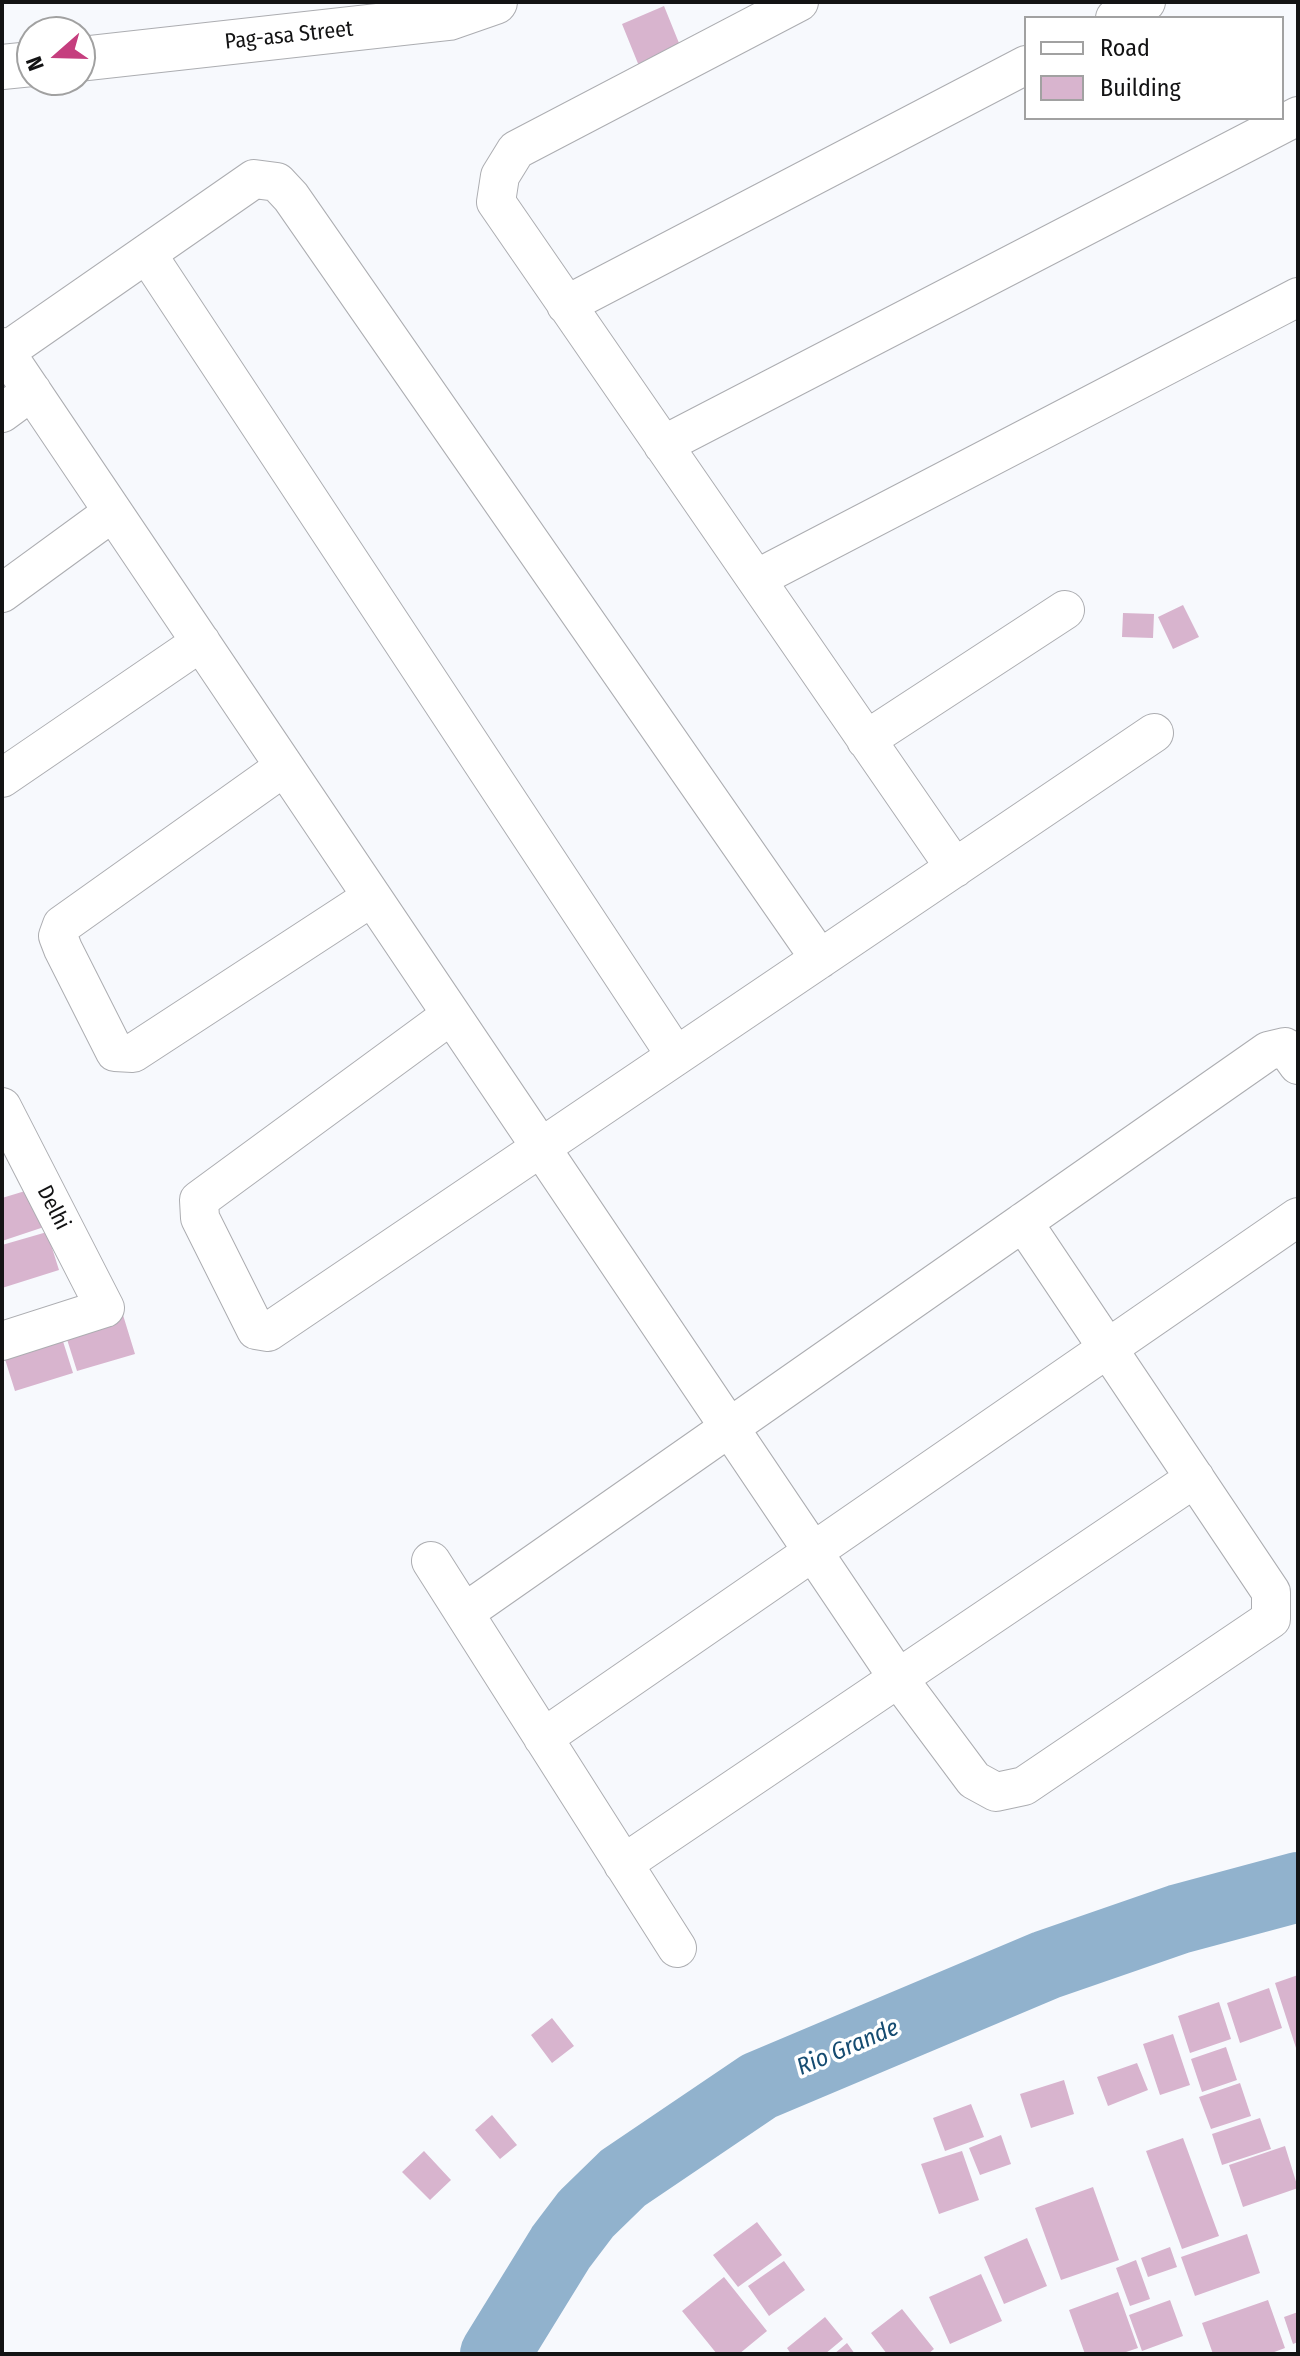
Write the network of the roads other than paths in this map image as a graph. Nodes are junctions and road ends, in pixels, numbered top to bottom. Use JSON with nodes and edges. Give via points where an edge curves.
{"nodes":[{"id":1,"x":495,"y":2,"type":"edge"},
{"id":2,"x":799,"y":2,"type":"edge"},
{"id":3,"x":1146,"y":2,"type":"edge"},
{"id":4,"x":1119,"y":16,"type":"edge"},
{"id":5,"x":96,"y":57,"type":"edge"},
{"id":6,"x":1024,"y":66,"type":"edge"},
{"id":7,"x":1298,"y":116,"type":"edge"},
{"id":8,"x":147,"y":254,"type":"junction"},
{"id":9,"x":1298,"y":297,"type":"edge"},
{"id":10,"x":566,"y":305,"type":"junction"},
{"id":11,"x":3,"y":350,"type":"edge"},
{"id":12,"x":17,"y":402,"type":"edge"},
{"id":13,"x":663,"y":445,"type":"junction"},
{"id":14,"x":113,"y":512,"type":"junction"},
{"id":15,"x":756,"y":579,"type":"junction"},
{"id":16,"x":2,"y":593,"type":"edge"},
{"id":17,"x":1065,"y":610,"type":"dead end"},
{"id":18,"x":201,"y":642,"type":"junction"},
{"id":19,"x":1154,"y":733,"type":"dead end"},
{"id":20,"x":866,"y":740,"type":"junction"},
{"id":21,"x":284,"y":767,"type":"junction"},
{"id":22,"x":2,"y":778,"type":"edge"},
{"id":23,"x":955,"y":868,"type":"junction"},
{"id":24,"x":372,"y":897,"type":"junction"},
{"id":25,"x":820,"y":959,"type":"junction"},
{"id":26,"x":451,"y":1015,"type":"junction"},
{"id":27,"x":676,"y":1056,"type":"junction"},
{"id":28,"x":1298,"y":1065,"type":"edge"},
{"id":29,"x":2,"y":1107,"type":"edge"},
{"id":30,"x":541,"y":1147,"type":"junction"},
{"id":31,"x":18,"y":1174,"type":"edge"},
{"id":32,"x":1298,"y":1217,"type":"edge"},
{"id":33,"x":1023,"y":1222,"type":"junction"},
{"id":34,"x":2,"y":1341,"type":"edge"},
{"id":35,"x":1108,"y":1348,"type":"junction"},
{"id":36,"x":729,"y":1427,"type":"junction"},
{"id":37,"x":1195,"y":1478,"type":"junction"},
{"id":38,"x":813,"y":1552,"type":"junction"},
{"id":39,"x":431,"y":1561,"type":"dead end"},
{"id":40,"x":464,"y":1613,"type":"junction"},
{"id":41,"x":898,"y":1678,"type":"junction"},
{"id":42,"x":543,"y":1738,"type":"junction"},
{"id":43,"x":623,"y":1864,"type":"junction"},
{"id":44,"x":677,"y":1948,"type":"dead end"}],
"edges":[{"from":1,"to":5,"type":"street","name":"Pag-asa Street","via":[[449,18]]},
{"from":2,"to":10,"type":"street","via":[[516,150],[500,176],[496,202]]},
{"from":3,"to":4,"type":"street"},
{"from":6,"to":10,"type":"street"},
{"from":7,"to":13,"type":"street"},
{"from":8,"to":11,"type":"street"},
{"from":8,"to":25,"type":"street","via":[[254,179],[277,182],[284,189]]},
{"from":8,"to":27,"type":"street"},
{"from":9,"to":15,"type":"street"},
{"from":10,"to":13,"type":"street"},
{"from":11,"to":12,"type":"street"},
{"from":12,"to":14,"type":"street"},
{"from":13,"to":15,"type":"street"},
{"from":14,"to":16,"type":"street"},
{"from":14,"to":18,"type":"street"},
{"from":15,"to":20,"type":"street"},
{"from":17,"to":20,"type":"street"},
{"from":18,"to":21,"type":"street"},
{"from":18,"to":22,"type":"street"},
{"from":19,"to":23,"type":"street"},
{"from":20,"to":23,"type":"street"},
{"from":21,"to":24,"type":"street"},
{"from":21,"to":24,"type":"street","via":[[62,925],[58,936],[63,949],[115,1052],[133,1053]]},
{"from":23,"to":25,"type":"street"},
{"from":24,"to":26,"type":"street"},
{"from":25,"to":27,"type":"street"},
{"from":26,"to":30,"type":"street"},
{"from":26,"to":30,"type":"street","via":[[199,1200],[200,1218],[256,1330],[268,1332]]},
{"from":27,"to":30,"type":"street"},
{"from":28,"to":33,"type":"street","via":[[1285,1047],[1268,1051]]},
{"from":29,"to":31,"type":"street","name":"Delhi"},
{"from":30,"to":36,"type":"street"},
{"from":31,"to":34,"type":"street","name":"Delhi","via":[[105,1308]]},
{"from":32,"to":35,"type":"street"},
{"from":33,"to":35,"type":"street"},
{"from":33,"to":36,"type":"street"},
{"from":35,"to":37,"type":"street"},
{"from":35,"to":38,"type":"street"},
{"from":36,"to":38,"type":"street"},
{"from":36,"to":40,"type":"street"},
{"from":37,"to":41,"type":"street"},
{"from":37,"to":41,"type":"street","via":[[1271,1592],[1271,1619],[1024,1786],[996,1792],[974,1780]]},
{"from":38,"to":41,"type":"street"},
{"from":38,"to":42,"type":"street"},
{"from":39,"to":40,"type":"street"},
{"from":40,"to":42,"type":"street"},
{"from":41,"to":43,"type":"street"},
{"from":42,"to":43,"type":"street"},
{"from":43,"to":44,"type":"street"}]}
